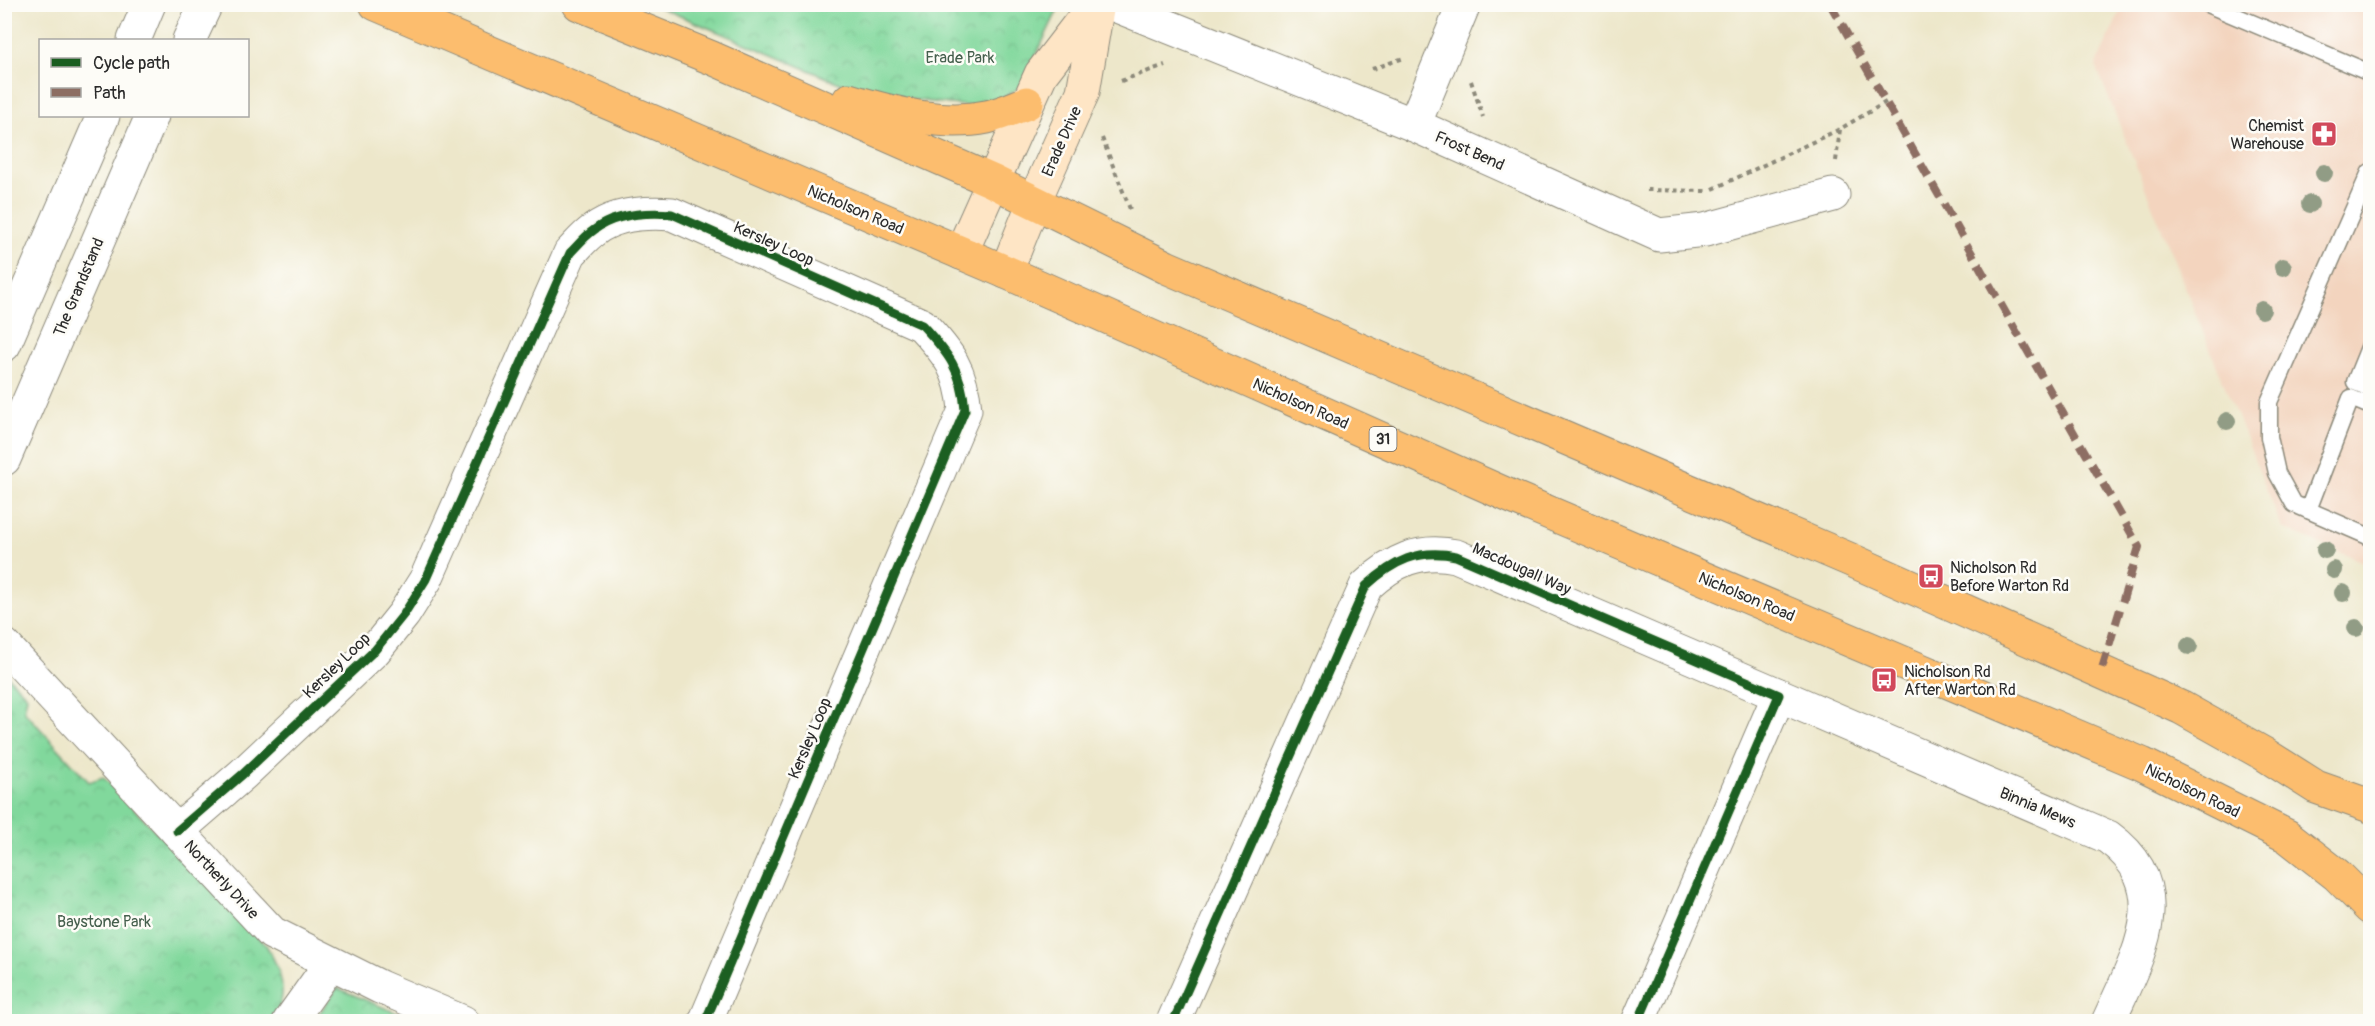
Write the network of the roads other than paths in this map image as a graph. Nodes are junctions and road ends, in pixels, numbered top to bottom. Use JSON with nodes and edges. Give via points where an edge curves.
{"nodes":[{"id":1,"x":149,"y":4,"type":"edge"},
{"id":2,"x":206,"y":4,"type":"edge"},
{"id":3,"x":376,"y":4,"type":"edge"},
{"id":4,"x":579,"y":4,"type":"edge"},
{"id":5,"x":1096,"y":4,"type":"edge"},
{"id":6,"x":1112,"y":4,"type":"edge"},
{"id":7,"x":1464,"y":4,"type":"edge"},
{"id":8,"x":2207,"y":4,"type":"edge"},
{"id":9,"x":134,"y":39,"type":"edge"},
{"id":10,"x":189,"y":39,"type":"edge"},
{"id":11,"x":712,"y":58,"type":"junction"},
{"id":12,"x":2370,"y":73,"type":"edge"},
{"id":13,"x":1027,"y":103,"type":"junction"},
{"id":14,"x":103,"y":117,"type":"edge"},
{"id":15,"x":152,"y":117,"type":"edge"},
{"id":16,"x":1414,"y":125,"type":"junction"},
{"id":17,"x":2370,"y":172,"type":"edge"},
{"id":18,"x":992,"y":181,"type":"junction"},
{"id":19,"x":1833,"y":195,"type":"road end"},
{"id":20,"x":1034,"y":202,"type":"junction"},
{"id":21,"x":961,"y":253,"type":"junction"},
{"id":22,"x":1006,"y":272,"type":"junction"},
{"id":23,"x":4,"y":345,"type":"edge"},
{"id":24,"x":2370,"y":345,"type":"edge"},
{"id":25,"x":2370,"y":388,"type":"edge"},
{"id":26,"x":2370,"y":406,"type":"edge"},
{"id":27,"x":4,"y":459,"type":"edge"},
{"id":28,"x":2308,"y":510,"type":"junction"},
{"id":29,"x":2370,"y":537,"type":"edge"},
{"id":30,"x":4,"y":645,"type":"edge"},
{"id":31,"x":1779,"y":695,"type":"junction"},
{"id":32,"x":2370,"y":806,"type":"edge"},
{"id":33,"x":177,"y":831,"type":"junction"},
{"id":34,"x":2370,"y":908,"type":"edge"},
{"id":35,"x":331,"y":963,"type":"junction"},
{"id":36,"x":288,"y":1022,"type":"edge"},
{"id":37,"x":463,"y":1022,"type":"edge"},
{"id":38,"x":705,"y":1022,"type":"edge"},
{"id":39,"x":1173,"y":1022,"type":"edge"},
{"id":40,"x":1638,"y":1022,"type":"edge"},
{"id":41,"x":2108,"y":1022,"type":"edge"}],
"edges":[{"from":1,"to":9,"type":"street"},
{"from":2,"to":10,"type":"street"},
{"from":3,"to":21,"type":"main road","name":"Nicholson Road","number":"31"},
{"from":4,"to":11,"type":"main road"},
{"from":5,"to":13,"type":"street","name":"Erade Drive","via":[[1041,74]]},
{"from":5,"to":20,"type":"street","name":"Erade Drive","via":[[1083,92]]},
{"from":6,"to":16,"type":"street","name":"Frost Bend"},
{"from":7,"to":16,"type":"street"},
{"from":8,"to":12,"type":"lane"},
{"from":11,"to":13,"type":"main road","via":[[890,112],[944,119],[987,117]]},
{"from":11,"to":18,"type":"main road"},
{"from":13,"to":18,"type":"street","name":"Erade Drive"},
{"from":14,"to":23,"type":"street"},
{"from":15,"to":27,"type":"street","name":"The Grandstand"},
{"from":16,"to":19,"type":"street","name":"Frost Bend","via":[[1659,235],[1705,230]]},
{"from":17,"to":28,"type":"lane","via":[[2269,402],[2269,438],[2277,473],[2294,504]]},
{"from":18,"to":20,"type":"main road"},
{"from":18,"to":21,"type":"street","name":"Erade Drive"},
{"from":20,"to":22,"type":"street","name":"Erade Drive"},
{"from":20,"to":32,"type":"main road","via":[[1166,267],[1851,560],[2182,708],[2316,787]]},
{"from":21,"to":22,"type":"main road","name":"Nicholson Road","number":"31"},
{"from":22,"to":34,"type":"main road","name":"Nicholson Road","number":"31","via":[[1512,496],[2142,764],[2287,836],[2337,875]]},
{"from":24,"to":25,"type":"lane","via":[[2355,382]]},
{"from":26,"to":28,"type":"lane","via":[[2351,398]]},
{"from":28,"to":29,"type":"lane"},
{"from":30,"to":33,"type":"street","name":"Northerly Drive"},
{"from":31,"to":39,"type":"street","name":"Macdougall Way","via":[[1456,556],[1437,552],[1418,555],[1382,571],[1366,586]]},
{"from":31,"to":40,"type":"street"},
{"from":31,"to":41,"type":"street","name":"Binnia Mews","via":[[2121,846],[2147,895],[2148,922]]},
{"from":33,"to":35,"type":"street","name":"Northerly Drive","via":[[272,933]]},
{"from":33,"to":38,"type":"street","name":"Kersley Loop","via":[[375,650],[404,614],[426,579],[570,253],[595,229],[613,221],[642,214],[672,214],[922,325],[950,357],[963,390],[964,410]]},
{"from":35,"to":36,"type":"street"},
{"from":35,"to":37,"type":"street","name":"Northerly Drive"}]}
